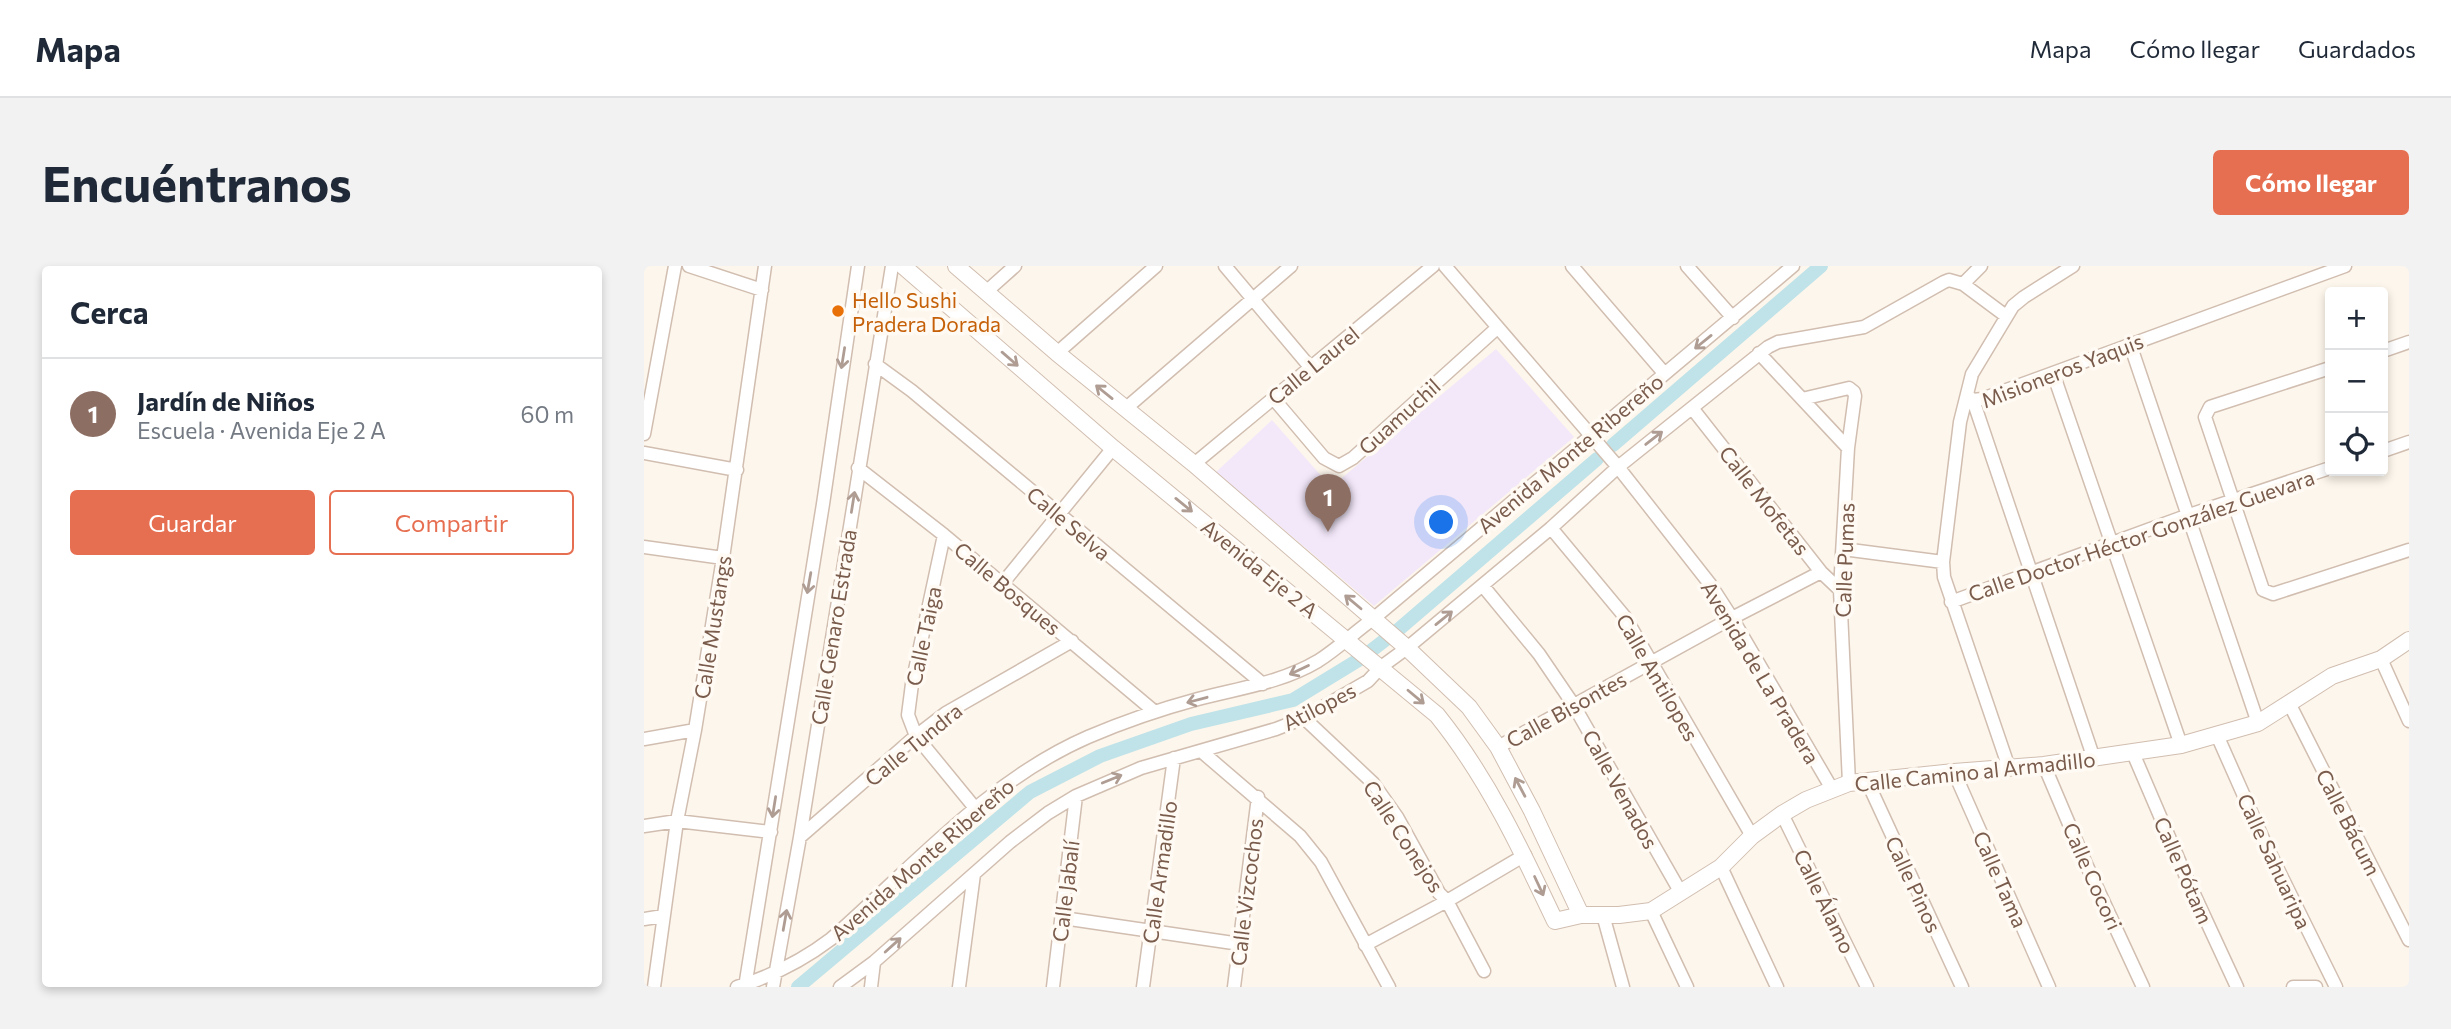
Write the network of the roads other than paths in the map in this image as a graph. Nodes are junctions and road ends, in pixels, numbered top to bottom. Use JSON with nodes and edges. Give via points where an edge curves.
{"nodes":[{"id":1,"x":675,"y":266,"type":"edge"},
{"id":2,"x":689,"y":266,"type":"edge"},
{"id":3,"x":765,"y":266,"type":"edge"},
{"id":4,"x":858,"y":266,"type":"edge"},
{"id":5,"x":892,"y":266,"type":"edge"},
{"id":6,"x":902,"y":266,"type":"edge"},
{"id":7,"x":956,"y":266,"type":"edge"},
{"id":8,"x":1015,"y":266,"type":"edge"},
{"id":9,"x":1156,"y":266,"type":"edge"},
{"id":10,"x":1225,"y":266,"type":"edge"},
{"id":11,"x":1291,"y":266,"type":"edge"},
{"id":12,"x":1433,"y":266,"type":"edge"},
{"id":13,"x":1444,"y":266,"type":"edge"},
{"id":14,"x":1572,"y":266,"type":"edge"},
{"id":15,"x":1687,"y":266,"type":"edge"},
{"id":16,"x":1793,"y":266,"type":"edge"},
{"id":17,"x":1981,"y":266,"type":"edge"},
{"id":18,"x":2073,"y":266,"type":"edge"},
{"id":19,"x":2345,"y":266,"type":"edge"},
{"id":20,"x":1963,"y":284,"type":"junction"},
{"id":21,"x":762,"y":290,"type":"junction"},
{"id":22,"x":986,"y":291,"type":"junction"},
{"id":23,"x":1252,"y":299,"type":"junction"},
{"id":24,"x":2006,"y":316,"type":"junction"},
{"id":25,"x":1733,"y":318,"type":"junction"},
{"id":26,"x":1497,"y":328,"type":"junction"},
{"id":27,"x":2409,"y":342,"type":"edge"},
{"id":28,"x":2130,"y":344,"type":"junction"},
{"id":29,"x":2386,"y":350,"type":"edge"},
{"id":30,"x":1057,"y":353,"type":"junction"},
{"id":31,"x":1759,"y":354,"type":"junction"},
{"id":32,"x":875,"y":364,"type":"junction"},
{"id":33,"x":1310,"y":368,"type":"junction"},
{"id":34,"x":2325,"y":370,"type":"edge"},
{"id":35,"x":1664,"y":373,"type":"junction"},
{"id":36,"x":2053,"y":373,"type":"junction"},
{"id":37,"x":1969,"y":397,"type":"junction"},
{"id":38,"x":1273,"y":398,"type":"junction"},
{"id":39,"x":1801,"y":399,"type":"junction"},
{"id":40,"x":1692,"y":408,"type":"junction"},
{"id":41,"x":1125,"y":409,"type":"junction"},
{"id":42,"x":644,"y":434,"type":"edge"},
{"id":43,"x":1591,"y":435,"type":"junction"},
{"id":44,"x":2409,"y":442,"type":"edge"},
{"id":45,"x":1113,"y":448,"type":"junction"},
{"id":46,"x":1848,"y":448,"type":"junction"},
{"id":47,"x":2388,"y":449,"type":"edge"},
{"id":48,"x":644,"y":453,"type":"edge"},
{"id":49,"x":1194,"y":464,"type":"junction"},
{"id":50,"x":1618,"y":467,"type":"junction"},
{"id":51,"x":858,"y":468,"type":"junction"},
{"id":52,"x":737,"y":470,"type":"junction"},
{"id":53,"x":2325,"y":470,"type":"edge"},
{"id":54,"x":2231,"y":501,"type":"junction"},
{"id":55,"x":1059,"y":514,"type":"junction"},
{"id":56,"x":2186,"y":516,"type":"junction"},
{"id":57,"x":1551,"y":528,"type":"junction"},
{"id":58,"x":944,"y":535,"type":"junction"},
{"id":59,"x":2111,"y":544,"type":"junction"},
{"id":60,"x":644,"y":547,"type":"edge"},
{"id":61,"x":1843,"y":549,"type":"junction"},
{"id":62,"x":2409,"y":550,"type":"edge"},
{"id":63,"x":723,"y":558,"type":"junction"},
{"id":64,"x":1943,"y":562,"type":"junction"},
{"id":65,"x":1821,"y":572,"type":"junction"},
{"id":66,"x":2031,"y":573,"type":"junction"},
{"id":67,"x":1002,"y":584,"type":"junction"},
{"id":68,"x":1483,"y":586,"type":"junction"},
{"id":69,"x":1840,"y":590,"type":"junction"},
{"id":70,"x":1951,"y":602,"type":"junction"},
{"id":71,"x":1732,"y":618,"type":"junction"},
{"id":72,"x":1373,"y":619,"type":"junction"},
{"id":73,"x":1347,"y":639,"type":"junction"},
{"id":74,"x":2409,"y":640,"type":"edge"},
{"id":75,"x":1072,"y":641,"type":"junction"},
{"id":76,"x":1408,"y":648,"type":"junction"},
{"id":77,"x":2381,"y":659,"type":"junction"},
{"id":78,"x":1651,"y":662,"type":"junction"},
{"id":79,"x":1381,"y":667,"type":"junction"},
{"id":80,"x":1263,"y":684,"type":"junction"},
{"id":81,"x":1573,"y":704,"type":"junction"},
{"id":82,"x":2289,"y":704,"type":"junction"},
{"id":83,"x":1155,"y":712,"type":"junction"},
{"id":84,"x":1304,"y":718,"type":"junction"},
{"id":85,"x":2409,"y":720,"type":"edge"},
{"id":86,"x":2258,"y":723,"type":"junction"},
{"id":87,"x":695,"y":730,"type":"junction"},
{"id":88,"x":2217,"y":735,"type":"junction"},
{"id":89,"x":916,"y":736,"type":"junction"},
{"id":90,"x":644,"y":739,"type":"edge"},
{"id":91,"x":2181,"y":745,"type":"junction"},
{"id":92,"x":1498,"y":747,"type":"junction"},
{"id":93,"x":1201,"y":751,"type":"junction"},
{"id":94,"x":2133,"y":753,"type":"junction"},
{"id":95,"x":1174,"y":758,"type":"junction"},
{"id":96,"x":2094,"y":759,"type":"junction"},
{"id":97,"x":2045,"y":765,"type":"junction"},
{"id":98,"x":2009,"y":768,"type":"junction"},
{"id":99,"x":1954,"y":772,"type":"junction"},
{"id":100,"x":1867,"y":781,"type":"junction"},
{"id":101,"x":1849,"y":783,"type":"junction"},
{"id":102,"x":1832,"y":789,"type":"junction"},
{"id":103,"x":1076,"y":796,"type":"junction"},
{"id":104,"x":1258,"y":797,"type":"junction"},
{"id":105,"x":975,"y":808,"type":"junction"},
{"id":106,"x":1782,"y":814,"type":"junction"},
{"id":107,"x":677,"y":821,"type":"junction"},
{"id":108,"x":644,"y":826,"type":"edge"},
{"id":109,"x":771,"y":832,"type":"junction"},
{"id":110,"x":1752,"y":836,"type":"junction"},
{"id":111,"x":800,"y":837,"type":"junction"},
{"id":112,"x":1525,"y":855,"type":"junction"},
{"id":113,"x":1721,"y":867,"type":"junction"},
{"id":114,"x":974,"y":874,"type":"junction"},
{"id":115,"x":1681,"y":893,"type":"junction"},
{"id":116,"x":1447,"y":901,"type":"junction"},
{"id":117,"x":1651,"y":911,"type":"junction"},
{"id":118,"x":1581,"y":915,"type":"junction"},
{"id":119,"x":1603,"y":915,"type":"junction"},
{"id":120,"x":663,"y":916,"type":"junction"},
{"id":121,"x":1063,"y":918,"type":"junction"},
{"id":122,"x":644,"y":919,"type":"edge"},
{"id":123,"x":1556,"y":921,"type":"joint"},
{"id":124,"x":1150,"y":930,"type":"junction"},
{"id":125,"x":2409,"y":940,"type":"edge"},
{"id":126,"x":1240,"y":944,"type":"junction"},
{"id":127,"x":1365,"y":945,"type":"junction"},
{"id":128,"x":874,"y":962,"type":"junction"},
{"id":129,"x":1484,"y":971,"type":"dead end"},
{"id":130,"x":776,"y":973,"type":"junction"},
{"id":131,"x":742,"y":986,"type":"edge"},
{"id":132,"x":654,"y":987,"type":"edge"},
{"id":133,"x":773,"y":987,"type":"edge"},
{"id":134,"x":840,"y":987,"type":"edge"},
{"id":135,"x":871,"y":987,"type":"edge"},
{"id":136,"x":959,"y":987,"type":"edge"},
{"id":137,"x":1053,"y":987,"type":"edge"},
{"id":138,"x":1143,"y":987,"type":"edge"},
{"id":139,"x":1234,"y":987,"type":"edge"},
{"id":140,"x":1389,"y":987,"type":"edge"},
{"id":141,"x":1623,"y":987,"type":"edge"},
{"id":142,"x":1688,"y":987,"type":"edge"},
{"id":143,"x":1777,"y":987,"type":"edge"},
{"id":144,"x":1867,"y":987,"type":"edge"},
{"id":145,"x":1962,"y":987,"type":"edge"},
{"id":146,"x":2049,"y":987,"type":"edge"},
{"id":147,"x":2144,"y":987,"type":"edge"},
{"id":148,"x":2237,"y":987,"type":"edge"},
{"id":149,"x":2293,"y":987,"type":"edge"},
{"id":150,"x":2316,"y":987,"type":"edge"},
{"id":151,"x":2336,"y":987,"type":"edge"}],
"edges":[{"from":1,"to":42,"type":"street"},
{"from":2,"to":21,"type":"street"},
{"from":3,"to":21,"type":"street","name":"Calle Mustangs"},
{"from":4,"to":109,"type":"street","name":"Calle Genaro Estrada","one_way":true},
{"from":5,"to":32,"type":"street","name":"Calle Genaro Estrada"},
{"from":6,"to":45,"type":"street","name":"Avenida Eje 2 A","one_way":true},
{"from":7,"to":22,"type":"street","name":"Avenida Eje 2 A"},
{"from":8,"to":22,"type":"street"},
{"from":9,"to":30,"type":"street"},
{"from":10,"to":23,"type":"street"},
{"from":11,"to":23,"type":"street"},
{"from":12,"to":33,"type":"street","name":"Calle Laurel"},
{"from":13,"to":26,"type":"street","name":"Avenida de La Pradera"},
{"from":14,"to":35,"type":"street"},
{"from":15,"to":25,"type":"street"},
{"from":16,"to":25,"type":"street","name":"Avenida Monte Ribereño"},
{"from":17,"to":20,"type":"street"},
{"from":18,"to":24,"type":"street","via":[[2018,301]]},
{"from":19,"to":28,"type":"street","name":"Misioneros Yaquis"},
{"from":20,"to":24,"type":"street"},
{"from":20,"to":31,"type":"street","name":"Atilopes","via":[[1944,282],[1864,327],[1778,342]]},
{"from":21,"to":52,"type":"street","name":"Calle Mustangs"},
{"from":22,"to":30,"type":"street","name":"Avenida Eje 2 A"},
{"from":23,"to":33,"type":"street"},
{"from":23,"to":41,"type":"street"},
{"from":24,"to":37,"type":"street","via":[[1972,374]]},
{"from":25,"to":35,"type":"street","name":"Avenida Monte Ribereño","one_way":true},
{"from":26,"to":38,"type":"street","name":"Guamuchil","via":[[1339,466],[1324,458]]},
{"from":26,"to":43,"type":"street","name":"Avenida de La Pradera"},
{"from":27,"to":29,"type":"street"},
{"from":28,"to":36,"type":"street","name":"Misioneros Yaquis"},
{"from":28,"to":56,"type":"street"},
{"from":41,"to":30,"type":"street","name":"Avenida Eje 2 A","one_way":true},
{"from":31,"to":39,"type":"street"},
{"from":31,"to":40,"type":"street","name":"Atilopes"},
{"from":32,"to":51,"type":"street","name":"Calle Genaro Estrada"},
{"from":32,"to":55,"type":"street","name":"Calle Selva"},
{"from":33,"to":38,"type":"street","name":"Calle Laurel"},
{"from":34,"to":54,"type":"street","via":[[2207,411]]},
{"from":35,"to":43,"type":"street","name":"Avenida Monte Ribereño"},
{"from":36,"to":37,"type":"street","name":"Misioneros Yaquis","via":[[1982,399]]},
{"from":36,"to":59,"type":"street"},
{"from":37,"to":64,"type":"street"},
{"from":37,"to":66,"type":"street","name":"Misioneros Yaquis"},
{"from":38,"to":49,"type":"street","name":"Calle Laurel"},
{"from":39,"to":46,"type":"street"},
{"from":39,"to":46,"type":"street","name":"Calle Pumas","via":[[1849,388],[1854,392]]},
{"from":50,"to":40,"type":"street","name":"Atilopes","one_way":true},
{"from":40,"to":65,"type":"street","name":"Calle Mofetas"},
{"from":41,"to":49,"type":"street","name":"Avenida Eje 2 A"},
{"from":43,"to":50,"type":"street","name":"Avenida de La Pradera"},
{"from":43,"to":72,"type":"street","name":"Avenida Monte Ribereño"},
{"from":44,"to":47,"type":"street"},
{"from":45,"to":55,"type":"street"},
{"from":45,"to":73,"type":"street","name":"Avenida Eje 2 A","one_way":true},
{"from":46,"to":61,"type":"street","name":"Calle Pumas"},
{"from":48,"to":52,"type":"street"},
{"from":72,"to":49,"type":"street","name":"Avenida Eje 2 A","one_way":true},
{"from":50,"to":57,"type":"street","name":"Atilopes"},
{"from":50,"to":71,"type":"street","name":"Avenida de La Pradera"},
{"from":51,"to":58,"type":"street","name":"Calle Bosques"},
{"from":111,"to":51,"type":"street","name":"Calle Genaro Estrada","one_way":true},
{"from":52,"to":63,"type":"street","name":"Calle Mustangs"},
{"from":53,"to":54,"type":"street","name":"Calle Doctor Héctor González Guevara"},
{"from":54,"to":56,"type":"street","name":"Calle Doctor Héctor González Guevara"},
{"from":54,"to":62,"type":"street","via":[[2266,593]]},
{"from":55,"to":67,"type":"street"},
{"from":55,"to":80,"type":"street","name":"Calle Selva"},
{"from":56,"to":59,"type":"street","name":"Calle Doctor Héctor González Guevara"},
{"from":56,"to":86,"type":"street"},
{"from":57,"to":68,"type":"street","name":"Atilopes"},
{"from":57,"to":78,"type":"street","name":"Calle Antilopes","via":[[1625,617]]},
{"from":58,"to":67,"type":"street","name":"Calle Bosques"},
{"from":58,"to":89,"type":"street","name":"Calle Taiga","via":[[909,703]]},
{"from":59,"to":66,"type":"street","name":"Calle Doctor Héctor González Guevara"},
{"from":59,"to":91,"type":"street"},
{"from":60,"to":63,"type":"street"},
{"from":61,"to":64,"type":"street"},
{"from":61,"to":69,"type":"street","name":"Calle Pumas"},
{"from":63,"to":87,"type":"street","name":"Calle Mustangs"},
{"from":64,"to":70,"type":"street"},
{"from":65,"to":69,"type":"street","name":"Calle Mofetas"},
{"from":65,"to":71,"type":"street","name":"Calle Bisontes"},
{"from":66,"to":70,"type":"street","name":"Calle Doctor Héctor González Guevara"},
{"from":66,"to":96,"type":"street","name":"Misioneros Yaquis"},
{"from":67,"to":75,"type":"street","name":"Calle Bosques"},
{"from":76,"to":68,"type":"street","name":"Atilopes","one_way":true},
{"from":68,"to":81,"type":"street","name":"Calle Venados"},
{"from":69,"to":101,"type":"street","name":"Calle Pumas"},
{"from":70,"to":98,"type":"street"},
{"from":71,"to":78,"type":"street","name":"Calle Bisontes"},
{"from":71,"to":102,"type":"street","name":"Avenida de La Pradera"},
{"from":72,"to":73,"type":"street","name":"Avenida Monte Ribereño"},
{"from":72,"to":76,"type":"street","name":"Avenida Eje 2 A"},
{"from":73,"to":79,"type":"street","name":"Avenida Eje 2 A"},
{"from":73,"to":80,"type":"street","name":"Avenida Monte Ribereño","one_way":true,"via":[[1319,660]]},
{"from":74,"to":77,"type":"street","name":"Calle Camino al Armadillo"},
{"from":75,"to":83,"type":"street","name":"Calle Bosques"},
{"from":75,"to":89,"type":"street","name":"Calle Tundra","via":[[961,704]]},
{"from":76,"to":79,"type":"street","name":"Atilopes"},
{"from":76,"to":92,"type":"street","name":"Avenida Eje 2 A","via":[[1469,707]]},
{"from":77,"to":82,"type":"street","name":"Calle Camino al Armadillo","via":[[2332,676]]},
{"from":77,"to":85,"type":"street"},
{"from":78,"to":81,"type":"street","name":"Calle Bisontes"},
{"from":78,"to":110,"type":"street","name":"Calle Antilopes"},
{"from":79,"to":84,"type":"street","name":"Atilopes","via":[[1367,681]]},
{"from":79,"to":112,"type":"street","name":"Avenida Eje 2 A","one_way":true,"via":[[1437,715],[1454,736]]},
{"from":80,"to":83,"type":"street","name":"Avenida Monte Ribereño","one_way":true},
{"from":81,"to":92,"type":"street","name":"Calle Bisontes"},
{"from":81,"to":115,"type":"street","name":"Calle Venados"},
{"from":82,"to":86,"type":"street","name":"Calle Camino al Armadillo"},
{"from":82,"to":125,"type":"street","name":"Calle Bácum"},
{"from":83,"to":105,"type":"street","name":"Avenida Monte Ribereño","via":[[1087,737],[1034,765]]},
{"from":84,"to":93,"type":"street","name":"Atilopes"},
{"from":84,"to":116,"type":"street","name":"Calle Conejos","via":[[1373,783]]},
{"from":86,"to":88,"type":"street","name":"Calle Camino al Armadillo"},
{"from":87,"to":90,"type":"street"},
{"from":87,"to":107,"type":"street","name":"Calle Mustangs"},
{"from":88,"to":91,"type":"street","name":"Calle Camino al Armadillo"},
{"from":88,"to":151,"type":"street","name":"Calle Sahuaripa"},
{"from":89,"to":105,"type":"street"},
{"from":89,"to":111,"type":"street","name":"Calle Tundra"},
{"from":91,"to":94,"type":"street","name":"Calle Camino al Armadillo"},
{"from":118,"to":92,"type":"street","name":"Avenida Eje 2 A","one_way":true},
{"from":93,"to":95,"type":"street","name":"Atilopes"},
{"from":93,"to":104,"type":"street"},
{"from":94,"to":96,"type":"street","name":"Calle Camino al Armadillo"},
{"from":94,"to":148,"type":"street","name":"Calle Pótam"},
{"from":103,"to":95,"type":"street","name":"Atilopes","one_way":true},
{"from":95,"to":124,"type":"street","name":"Calle Armadillo"},
{"from":96,"to":97,"type":"street","name":"Calle Camino al Armadillo"},
{"from":97,"to":98,"type":"street","name":"Calle Camino al Armadillo"},
{"from":97,"to":147,"type":"street","name":"Calle Cocori"},
{"from":98,"to":99,"type":"street","name":"Calle Camino al Armadillo"},
{"from":99,"to":100,"type":"street","name":"Calle Camino al Armadillo"},
{"from":99,"to":146,"type":"street","name":"Calle Tama"},
{"from":100,"to":101,"type":"street","name":"Calle Camino al Armadillo"},
{"from":100,"to":145,"type":"street","name":"Calle Pinos"},
{"from":101,"to":102,"type":"street","name":"Calle Camino al Armadillo"},
{"from":102,"to":106,"type":"street","name":"Calle Camino al Armadillo"},
{"from":103,"to":114,"type":"street","name":"Atilopes","via":[[1048,813]]},
{"from":103,"to":121,"type":"street","name":"Calle Jabalí"},
{"from":104,"to":126,"type":"street","name":"Calle Vizcochos"},
{"from":104,"to":127,"type":"street","via":[[1321,862]]},
{"from":105,"to":130,"type":"street","name":"Avenida Monte Ribereño","via":[[831,939]]},
{"from":106,"to":110,"type":"street","name":"Calle Camino al Armadillo"},
{"from":106,"to":144,"type":"street","name":"Calle Álamo"},
{"from":107,"to":108,"type":"street"},
{"from":107,"to":109,"type":"street"},
{"from":107,"to":120,"type":"street","name":"Calle Mustangs"},
{"from":109,"to":131,"type":"street","name":"Calle Genaro Estrada"},
{"from":110,"to":113,"type":"street","name":"Calle Camino al Armadillo"},
{"from":130,"to":111,"type":"street","name":"Calle Genaro Estrada","one_way":true},
{"from":112,"to":116,"type":"street"},
{"from":112,"to":123,"type":"street","name":"Avenida Eje 2 A","one_way":true},
{"from":113,"to":115,"type":"street","name":"Calle Camino al Armadillo"},
{"from":113,"to":143,"type":"street"},
{"from":128,"to":114,"type":"street","name":"Atilopes","one_way":true},
{"from":114,"to":136,"type":"street"},
{"from":115,"to":117,"type":"street","name":"Calle Camino al Armadillo"},
{"from":116,"to":127,"type":"street"},
{"from":116,"to":129,"type":"street","name":"Calle Conejos"},
{"from":117,"to":119,"type":"street","name":"Calle Camino al Armadillo"},
{"from":117,"to":142,"type":"street"},
{"from":118,"to":119,"type":"street","name":"Calle Camino al Armadillo"},
{"from":118,"to":123,"type":"street","name":"Calle Camino al Armadillo"},
{"from":119,"to":141,"type":"street"},
{"from":120,"to":122,"type":"street"},
{"from":120,"to":132,"type":"street","name":"Calle Mustangs"},
{"from":121,"to":124,"type":"street"},
{"from":121,"to":137,"type":"street","name":"Calle Jabalí"},
{"from":124,"to":126,"type":"street"},
{"from":124,"to":138,"type":"street","name":"Calle Armadillo"},
{"from":126,"to":139,"type":"street","name":"Calle Vizcochos"},
{"from":127,"to":140,"type":"street"},
{"from":128,"to":134,"type":"street","name":"Atilopes"},
{"from":128,"to":135,"type":"street"},
{"from":130,"to":131,"type":"street","name":"Avenida Monte Ribereño"},
{"from":130,"to":133,"type":"street","name":"Calle Genaro Estrada"},
{"from":149,"to":150,"type":"street"}]}
